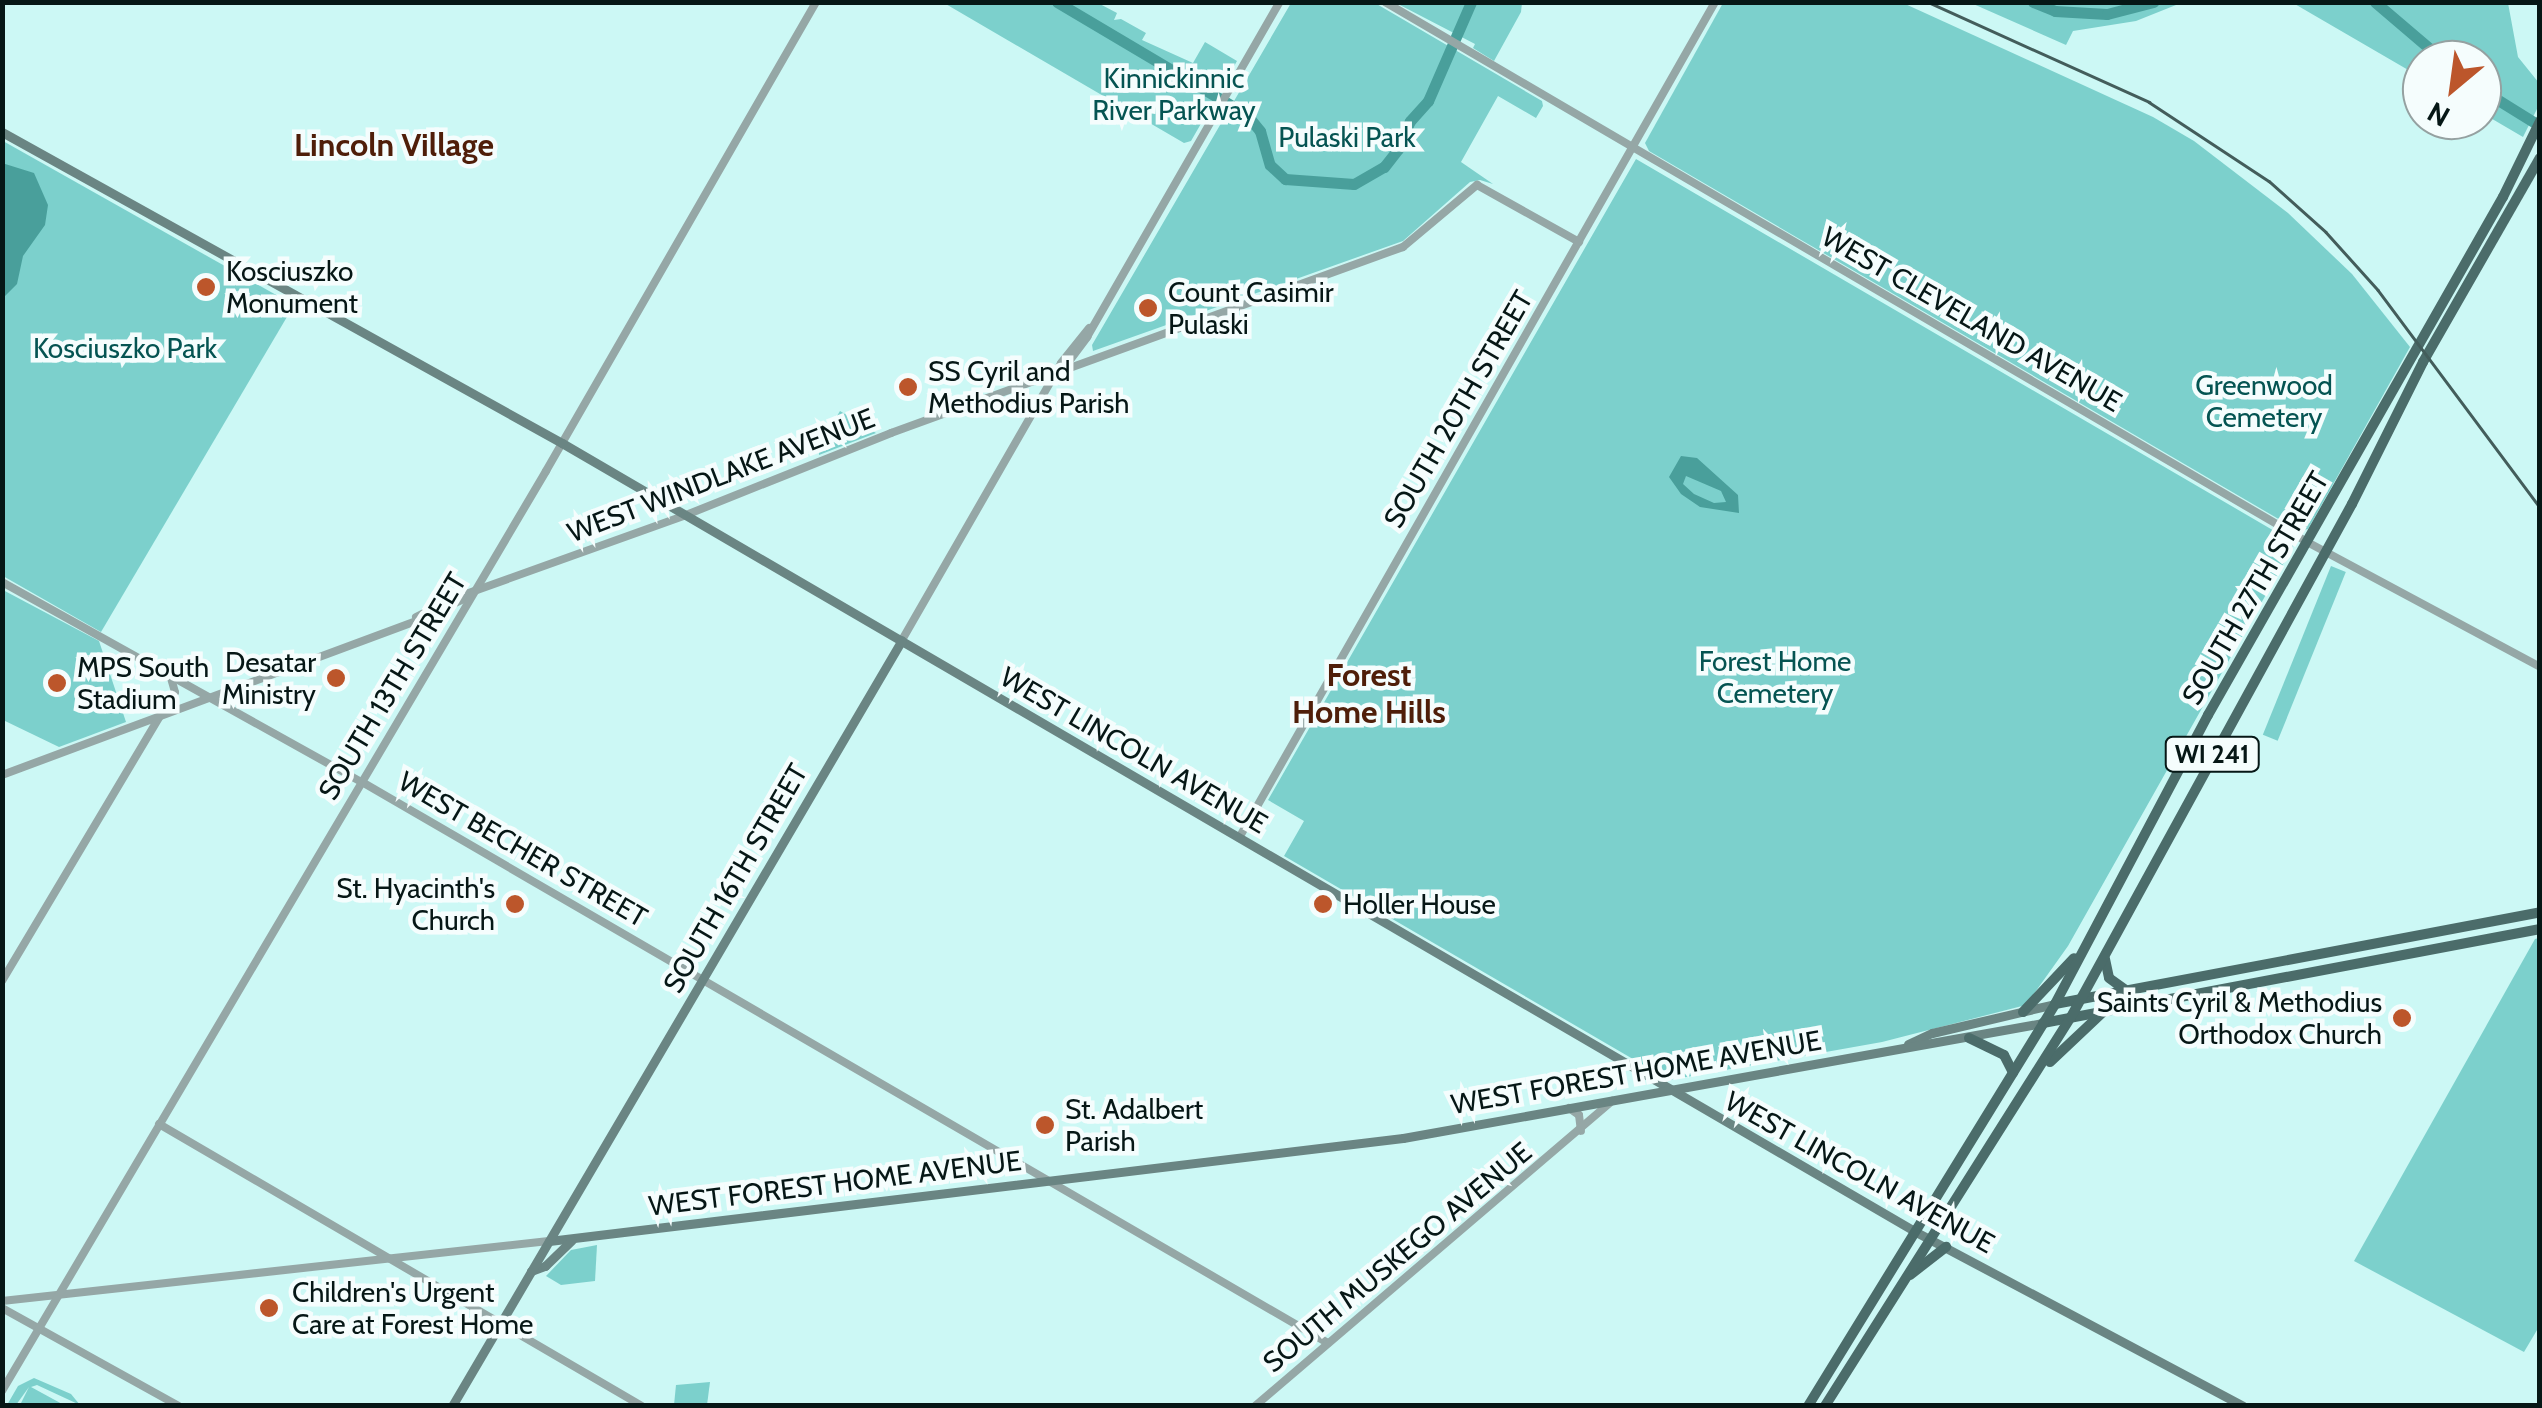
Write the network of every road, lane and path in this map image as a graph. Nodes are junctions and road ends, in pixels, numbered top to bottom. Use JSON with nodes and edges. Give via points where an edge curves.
{"nodes":[{"id":1,"x":816,"y":2,"type":"edge"},
{"id":2,"x":1280,"y":2,"type":"edge"},
{"id":3,"x":1385,"y":2,"type":"edge"},
{"id":4,"x":1716,"y":2,"type":"edge"},
{"id":5,"x":2540,"y":121,"type":"edge"},
{"id":6,"x":2,"y":132,"type":"edge"},
{"id":7,"x":1634,"y":148,"type":"junction"},
{"id":8,"x":2540,"y":158,"type":"edge"},
{"id":9,"x":1579,"y":242,"type":"junction"},
{"id":10,"x":1090,"y":326,"type":"junction"},
{"id":11,"x":1088,"y":337,"type":"junction"},
{"id":12,"x":1097,"y":358,"type":"junction"},
{"id":13,"x":1056,"y":373,"type":"junction"},
{"id":14,"x":562,"y":442,"type":"junction"},
{"id":15,"x":686,"y":514,"type":"junction"},
{"id":16,"x":2308,"y":543,"type":"junction"},
{"id":17,"x":2325,"y":552,"type":"junction"},
{"id":18,"x":2,"y":582,"type":"edge"},
{"id":19,"x":474,"y":593,"type":"junction"},
{"id":20,"x":902,"y":640,"type":"junction"},
{"id":21,"x":2540,"y":668,"type":"edge"},
{"id":22,"x":168,"y":674,"type":"junction"},
{"id":23,"x":209,"y":697,"type":"junction"},
{"id":24,"x":163,"y":714,"type":"junction"},
{"id":25,"x":2,"y":774,"type":"edge"},
{"id":26,"x":362,"y":782,"type":"junction"},
{"id":27,"x":1239,"y":838,"type":"junction"},
{"id":28,"x":2540,"y":912,"type":"edge"},
{"id":29,"x":2540,"y":928,"type":"edge"},
{"id":30,"x":2088,"y":942,"type":"junction"},
{"id":31,"x":2104,"y":959,"type":"junction"},
{"id":32,"x":702,"y":979,"type":"junction"},
{"id":33,"x":2,"y":981,"type":"edge"},
{"id":34,"x":2125,"y":989,"type":"junction"},
{"id":35,"x":2082,"y":998,"type":"junction"},
{"id":36,"x":2054,"y":1004,"type":"junction"},
{"id":37,"x":2105,"y":1011,"type":"junction"},
{"id":38,"x":2023,"y":1012,"type":"junction"},
{"id":39,"x":2071,"y":1018,"type":"junction"},
{"id":40,"x":2043,"y":1023,"type":"junction"},
{"id":41,"x":1968,"y":1038,"type":"junction"},
{"id":42,"x":1907,"y":1045,"type":"junction"},
{"id":43,"x":2013,"y":1072,"type":"junction"},
{"id":44,"x":2038,"y":1073,"type":"junction"},
{"id":45,"x":1670,"y":1090,"type":"junction"},
{"id":46,"x":1612,"y":1101,"type":"junction"},
{"id":47,"x":1568,"y":1108,"type":"junction"},
{"id":48,"x":159,"y":1124,"type":"junction"},
{"id":49,"x":1581,"y":1130,"type":"junction"},
{"id":50,"x":1041,"y":1180,"type":"junction"},
{"id":51,"x":1916,"y":1232,"type":"junction"},
{"id":52,"x":574,"y":1238,"type":"junction"},
{"id":53,"x":1929,"y":1238,"type":"junction"},
{"id":54,"x":548,"y":1240,"type":"junction"},
{"id":55,"x":1946,"y":1247,"type":"junction"},
{"id":56,"x":390,"y":1258,"type":"junction"},
{"id":57,"x":531,"y":1271,"type":"junction"},
{"id":58,"x":1901,"y":1281,"type":"junction"},
{"id":59,"x":59,"y":1293,"type":"junction"},
{"id":60,"x":2,"y":1305,"type":"edge"},
{"id":61,"x":500,"y":1323,"type":"junction"},
{"id":62,"x":39,"y":1328,"type":"junction"},
{"id":63,"x":1328,"y":1343,"type":"junction"},
{"id":64,"x":2,"y":1390,"type":"edge"},
{"id":65,"x":178,"y":1406,"type":"edge"},
{"id":66,"x":452,"y":1406,"type":"edge"},
{"id":67,"x":642,"y":1406,"type":"edge"},
{"id":68,"x":1254,"y":1406,"type":"edge"},
{"id":69,"x":1808,"y":1406,"type":"edge"},
{"id":70,"x":1824,"y":1406,"type":"edge"},
{"id":71,"x":2244,"y":1406,"type":"edge"}],
"edges":[{"from":1,"to":14,"type":"street","name":"SOUTH 13TH STREET"},
{"from":2,"to":10,"type":"street","name":"SOUTH 16TH STREET"},
{"from":3,"to":7,"type":"street","name":"WEST CLEVELAND AVENUE"},
{"from":4,"to":7,"type":"street","name":"SOUTH 20TH STREET"},
{"from":5,"to":16,"type":"main road","name":"SOUTH 27TH STREET","number":"WI 241"},
{"from":6,"to":14,"type":"main road","name":"WEST LINCOLN AVENUE"},
{"from":7,"to":9,"type":"street","name":"SOUTH 20TH STREET"},
{"from":7,"to":16,"type":"street","name":"WEST CLEVELAND AVENUE"},
{"from":8,"to":17,"type":"main road","name":"SOUTH 27TH STREET","number":"WI 241"},
{"from":9,"to":12,"type":"street","name":"WEST WINDLAKE AVENUE","via":[[1477,186],[1403,247]]},
{"from":9,"to":27,"type":"street","name":"SOUTH 20TH STREET"},
{"from":10,"to":11,"type":"street","name":"SOUTH 16TH STREET"},
{"from":10,"to":13,"type":"street","name":"SOUTH 16TH STREET"},
{"from":11,"to":12,"type":"street"},
{"from":11,"to":13,"type":"street","name":"SOUTH 16TH STREET"},
{"from":12,"to":13,"type":"street","name":"WEST WINDLAKE AVENUE"},
{"from":13,"to":15,"type":"street","name":"WEST WINDLAKE AVENUE"},
{"from":13,"to":20,"type":"street","name":"SOUTH 16TH STREET"},
{"from":14,"to":15,"type":"main road","name":"WEST LINCOLN AVENUE"},
{"from":14,"to":19,"type":"street","name":"SOUTH 13TH STREET"},
{"from":15,"to":19,"type":"street","name":"WEST WINDLAKE AVENUE"},
{"from":15,"to":20,"type":"main road","name":"WEST LINCOLN AVENUE"},
{"from":16,"to":17,"type":"street","name":"WEST CLEVELAND AVENUE"},
{"from":16,"to":30,"type":"main road","name":"SOUTH 27TH STREET","number":"WI 241"},
{"from":17,"to":21,"type":"street","name":"WEST CLEVELAND AVENUE"},
{"from":17,"to":31,"type":"main road","name":"SOUTH 27TH STREET","number":"WI 241"},
{"from":18,"to":22,"type":"street","name":"WEST BECHER STREET"},
{"from":19,"to":23,"type":"street","name":"WEST WINDLAKE AVENUE"},
{"from":19,"to":26,"type":"street","name":"SOUTH 13TH STREET"},
{"from":20,"to":27,"type":"main road","name":"WEST LINCOLN AVENUE"},
{"from":20,"to":32,"type":"main road","name":"SOUTH 16TH STREET"},
{"from":22,"to":23,"type":"street","name":"WEST BECHER STREET"},
{"from":22,"to":24,"type":"street","via":[[174,692]]},
{"from":23,"to":24,"type":"street","name":"WEST WINDLAKE AVENUE"},
{"from":23,"to":26,"type":"street","name":"WEST BECHER STREET"},
{"from":24,"to":25,"type":"street","name":"WEST WINDLAKE AVENUE"},
{"from":24,"to":33,"type":"street"},
{"from":26,"to":32,"type":"street","name":"WEST BECHER STREET"},
{"from":26,"to":48,"type":"street","name":"SOUTH 13TH STREET"},
{"from":27,"to":45,"type":"main road","name":"WEST LINCOLN AVENUE"},
{"from":28,"to":34,"type":"main road","name":"WEST FOREST HOME AVENUE"},
{"from":29,"to":37,"type":"main road","name":"WEST FOREST HOME AVENUE"},
{"from":30,"to":36,"type":"main road","name":"SOUTH 27TH STREET","number":"WI 241"},
{"from":30,"to":38,"type":"main road"},
{"from":31,"to":34,"type":"main road","via":[[2110,978]]},
{"from":31,"to":35,"type":"main road","name":"SOUTH 27TH STREET","number":"WI 241"},
{"from":32,"to":50,"type":"street","name":"WEST BECHER STREET"},
{"from":32,"to":54,"type":"main road","name":"SOUTH 16TH STREET"},
{"from":34,"to":35,"type":"main road","name":"WEST FOREST HOME AVENUE"},
{"from":35,"to":36,"type":"main road","name":"WEST FOREST HOME AVENUE"},
{"from":35,"to":39,"type":"main road","name":"SOUTH 27TH STREET","number":"WI 241"},
{"from":36,"to":38,"type":"main road","name":"WEST FOREST HOME AVENUE"},
{"from":36,"to":40,"type":"main road","name":"SOUTH 27TH STREET","number":"WI 241"},
{"from":37,"to":39,"type":"main road","name":"WEST FOREST HOME AVENUE"},
{"from":37,"to":44,"type":"main road"},
{"from":38,"to":42,"type":"main road","name":"WEST FOREST HOME AVENUE"},
{"from":39,"to":40,"type":"main road","name":"WEST FOREST HOME AVENUE"},
{"from":39,"to":44,"type":"main road","name":"SOUTH 27TH STREET"},
{"from":40,"to":41,"type":"main road","name":"WEST FOREST HOME AVENUE"},
{"from":40,"to":43,"type":"main road","name":"SOUTH 27TH STREET"},
{"from":41,"to":42,"type":"main road","name":"WEST FOREST HOME AVENUE"},
{"from":41,"to":43,"type":"main road","via":[[2006,1057]]},
{"from":42,"to":45,"type":"main road","name":"WEST FOREST HOME AVENUE"},
{"from":43,"to":51,"type":"main road","name":"SOUTH 27TH STREET"},
{"from":44,"to":53,"type":"main road","name":"SOUTH 27TH STREET"},
{"from":45,"to":46,"type":"main road","name":"WEST FOREST HOME AVENUE"},
{"from":45,"to":51,"type":"main road","name":"WEST LINCOLN AVENUE"},
{"from":46,"to":47,"type":"main road","name":"WEST FOREST HOME AVENUE"},
{"from":46,"to":49,"type":"street","name":"SOUTH MUSKEGO AVENUE"},
{"from":47,"to":49,"type":"street","via":[[1580,1117]]},
{"from":47,"to":50,"type":"main road","name":"WEST FOREST HOME AVENUE","via":[[1398,1138]]},
{"from":48,"to":56,"type":"street"},
{"from":48,"to":59,"type":"street","name":"SOUTH 13TH STREET"},
{"from":49,"to":63,"type":"street","name":"SOUTH MUSKEGO AVENUE"},
{"from":50,"to":52,"type":"main road","name":"WEST FOREST HOME AVENUE"},
{"from":50,"to":63,"type":"street","name":"WEST BECHER STREET"},
{"from":51,"to":53,"type":"main road","name":"WEST LINCOLN AVENUE"},
{"from":51,"to":69,"type":"main road","name":"SOUTH 27TH STREET"},
{"from":52,"to":54,"type":"main road","name":"WEST FOREST HOME AVENUE"},
{"from":52,"to":57,"type":"main road"},
{"from":53,"to":55,"type":"main road","name":"WEST LINCOLN AVENUE"},
{"from":53,"to":58,"type":"main road","name":"SOUTH 27TH STREET"},
{"from":54,"to":56,"type":"street","name":"WEST FOREST HOME AVENUE"},
{"from":54,"to":57,"type":"main road","name":"SOUTH 16TH STREET"},
{"from":55,"to":58,"type":"main road"},
{"from":55,"to":71,"type":"main road","name":"WEST LINCOLN AVENUE"},
{"from":56,"to":59,"type":"street","name":"WEST FOREST HOME AVENUE"},
{"from":56,"to":61,"type":"street"},
{"from":57,"to":61,"type":"main road","name":"SOUTH 16TH STREET"},
{"from":58,"to":70,"type":"main road","name":"SOUTH 27TH STREET"},
{"from":59,"to":60,"type":"street","name":"WEST FOREST HOME AVENUE"},
{"from":59,"to":62,"type":"street","name":"SOUTH 13TH STREET"},
{"from":60,"to":62,"type":"street"},
{"from":61,"to":66,"type":"main road","name":"SOUTH 16TH STREET"},
{"from":61,"to":67,"type":"street"},
{"from":62,"to":64,"type":"street","name":"SOUTH 13TH STREET"},
{"from":62,"to":65,"type":"street"},
{"from":63,"to":68,"type":"street","name":"SOUTH MUSKEGO AVENUE"}]}
